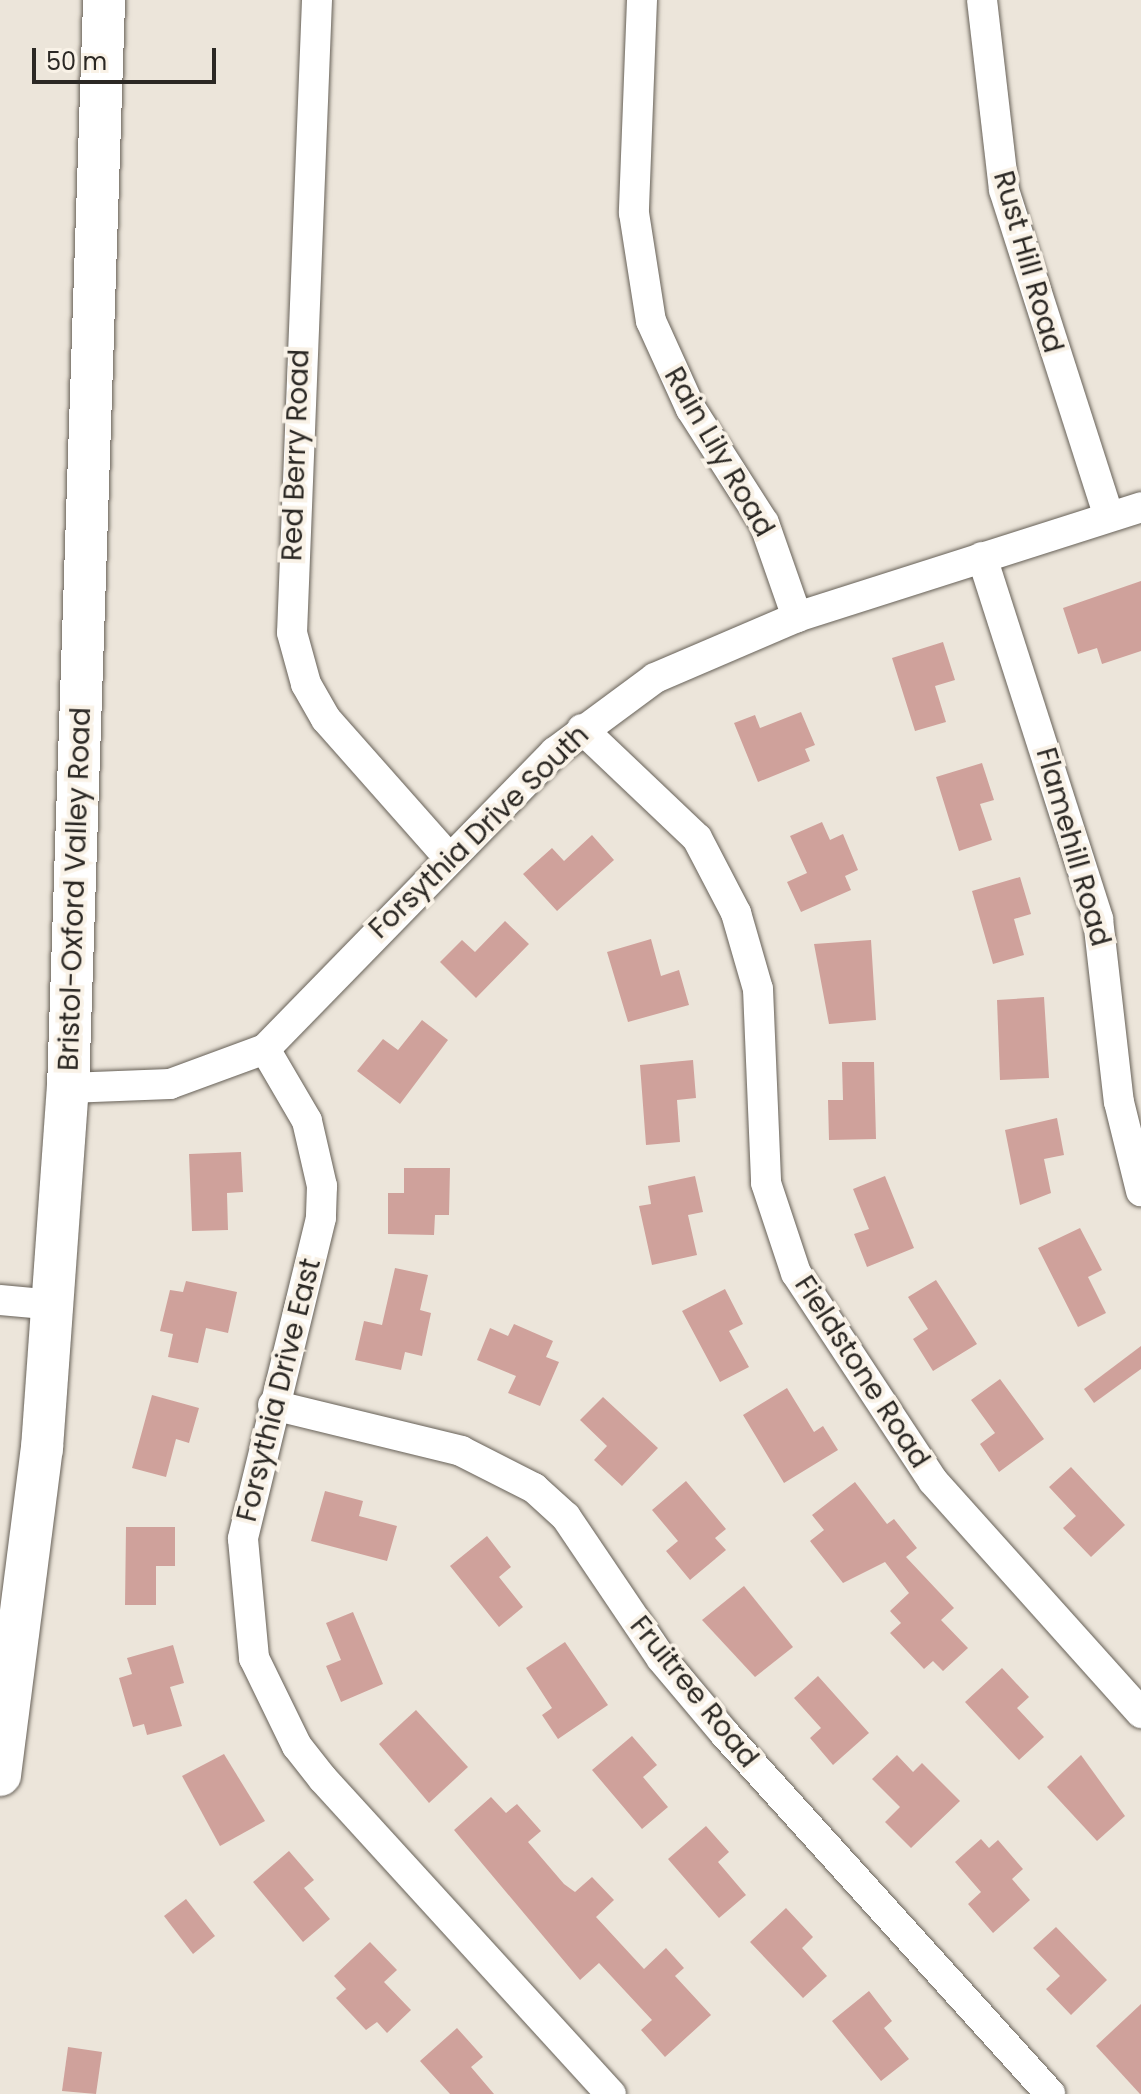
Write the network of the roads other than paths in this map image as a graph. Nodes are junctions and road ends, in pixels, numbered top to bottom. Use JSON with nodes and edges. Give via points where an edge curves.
{"nodes":[{"id":1,"x":104,"y":0,"type":"edge"},
{"id":2,"x":317,"y":0,"type":"edge"},
{"id":3,"x":642,"y":0,"type":"edge"},
{"id":4,"x":982,"y":0,"type":"edge"},
{"id":5,"x":1141,"y":507,"type":"edge"},
{"id":6,"x":1109,"y":517,"type":"junction"},
{"id":7,"x":982,"y":557,"type":"junction"},
{"id":8,"x":797,"y":617,"type":"junction"},
{"id":9,"x":582,"y":729,"type":"junction"},
{"id":10,"x":447,"y":856,"type":"junction"},
{"id":11,"x":265,"y":1049,"type":"junction"},
{"id":12,"x":68,"y":1088,"type":"junction"},
{"id":13,"x":1141,"y":1191,"type":"edge"},
{"id":14,"x":0,"y":1300,"type":"edge"},
{"id":15,"x":55,"y":1305,"type":"junction"},
{"id":16,"x":273,"y":1405,"type":"junction"},
{"id":17,"x":1141,"y":1713,"type":"edge"},
{"id":18,"x":0,"y":1775,"type":"edge"},
{"id":19,"x":611,"y":2094,"type":"edge"},
{"id":20,"x":1050,"y":2094,"type":"edge"}],
"edges":[{"from":1,"to":12,"type":"main road","name":"Bristol-Oxford Valley Road"},
{"from":2,"to":10,"type":"street","name":"Red Berry Road","via":[[292,633],[306,684],[326,719]]},
{"from":3,"to":8,"type":"street","name":"Rain Lily Road","via":[[634,213],[651,321],[691,409],[764,523]]},
{"from":4,"to":6,"type":"street","name":"Rust Hill Road","via":[[1004,190]]},
{"from":5,"to":6,"type":"street","name":"Forsythia Drive South"},
{"from":6,"to":7,"type":"street","name":"Forsythia Drive South"},
{"from":7,"to":8,"type":"street","name":"Forsythia Drive South"},
{"from":7,"to":13,"type":"street","name":"Flamehill Road","via":[[1098,919],[1119,1102]]},
{"from":8,"to":9,"type":"street","name":"Forsythia Drive South","via":[[655,678]]},
{"from":9,"to":10,"type":"street","name":"Forsythia Drive South"},
{"from":9,"to":17,"type":"street","name":"Fieldstone Road","via":[[697,838],[736,913],[758,989],[766,1183],[796,1273],[933,1481]]},
{"from":10,"to":11,"type":"street","name":"Forsythia Drive South"},
{"from":11,"to":12,"type":"street","name":"Forsythia Drive South","via":[[170,1084]]},
{"from":11,"to":16,"type":"street","name":"Forsythia Drive East","via":[[307,1121],[322,1186],[321,1218]]},
{"from":12,"to":15,"type":"main road","name":"Bristol-Oxford Valley Road"},
{"from":14,"to":15,"type":"street"},
{"from":15,"to":18,"type":"main road","name":"Bristol-Oxford Valley Road"},
{"from":16,"to":19,"type":"street","name":"Forsythia Drive East","via":[[250,1494],[242,1579],[254,1658],[269,1696],[323,1779]]},
{"from":16,"to":20,"type":"street","name":"Fruitree Road","via":[[461,1451],[534,1488],[566,1517],[661,1658],[725,1734]]}]}
